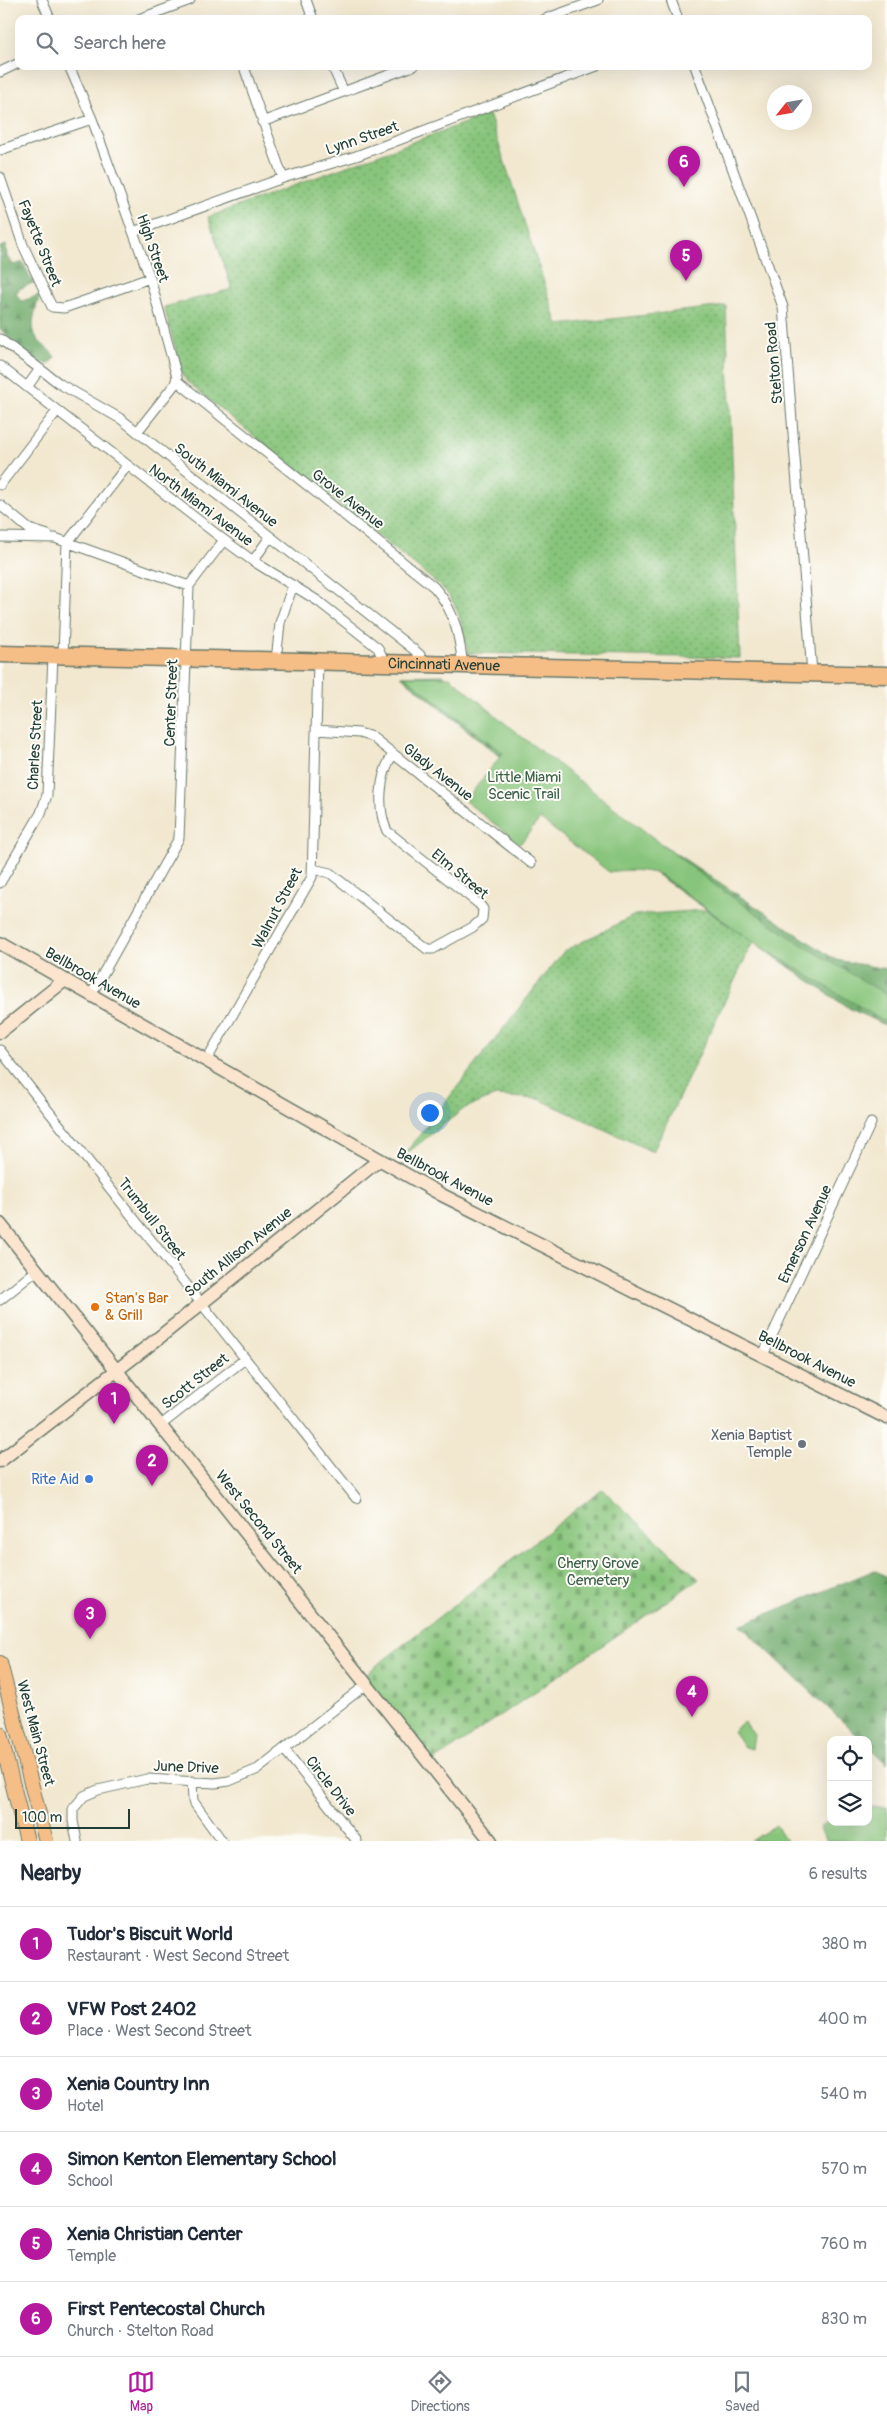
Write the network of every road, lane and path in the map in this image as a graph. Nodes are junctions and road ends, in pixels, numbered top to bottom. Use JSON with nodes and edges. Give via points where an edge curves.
{"nodes":[{"id":1,"x":42,"y":0,"type":"edge"},
{"id":2,"x":190,"y":0,"type":"edge"},
{"id":3,"x":306,"y":0,"type":"edge"},
{"id":4,"x":598,"y":0,"type":"edge"},
{"id":5,"x":671,"y":0,"type":"edge"},
{"id":6,"x":48,"y":15,"type":"edge"},
{"id":7,"x":150,"y":15,"type":"edge"},
{"id":8,"x":312,"y":15,"type":"edge"},
{"id":9,"x":556,"y":15,"type":"edge"},
{"id":10,"x":677,"y":15,"type":"edge"},
{"id":11,"x":15,"y":65,"type":"edge"},
{"id":12,"x":72,"y":70,"type":"edge"},
{"id":13,"x":245,"y":70,"type":"edge"},
{"id":14,"x":334,"y":70,"type":"edge"},
{"id":15,"x":402,"y":70,"type":"edge"},
{"id":16,"x":586,"y":70,"type":"edge"},
{"id":17,"x":696,"y":70,"type":"edge"},
{"id":18,"x":0,"y":72,"type":"edge"},
{"id":19,"x":344,"y":92,"type":"junction"},
{"id":20,"x":92,"y":119,"type":"junction"},
{"id":21,"x":262,"y":122,"type":"junction"},
{"id":22,"x":0,"y":150,"type":"edge"},
{"id":23,"x":0,"y":177,"type":"edge"},
{"id":24,"x":283,"y":178,"type":"junction"},
{"id":25,"x":133,"y":232,"type":"junction"},
{"id":26,"x":150,"y":278,"type":"junction"},
{"id":27,"x":0,"y":339,"type":"edge"},
{"id":28,"x":0,"y":366,"type":"edge"},
{"id":29,"x":40,"y":369,"type":"junction"},
{"id":30,"x":177,"y":381,"type":"junction"},
{"id":31,"x":27,"y":387,"type":"junction"},
{"id":32,"x":57,"y":411,"type":"junction"},
{"id":33,"x":137,"y":432,"type":"junction"},
{"id":34,"x":126,"y":466,"type":"junction"},
{"id":35,"x":0,"y":485,"type":"edge"},
{"id":36,"x":0,"y":506,"type":"edge"},
{"id":37,"x":0,"y":537,"type":"edge"},
{"id":38,"x":270,"y":537,"type":"junction"},
{"id":39,"x":55,"y":538,"type":"junction"},
{"id":40,"x":224,"y":540,"type":"junction"},
{"id":41,"x":67,"y":543,"type":"junction"},
{"id":42,"x":252,"y":561,"type":"junction"},
{"id":43,"x":293,"y":585,"type":"junction"},
{"id":44,"x":189,"y":586,"type":"junction"},
{"id":45,"x":0,"y":654,"type":"edge"},
{"id":46,"x":58,"y":656,"type":"junction"},
{"id":47,"x":186,"y":659,"type":"junction"},
{"id":48,"x":276,"y":661,"type":"junction"},
{"id":49,"x":318,"y":662,"type":"junction"},
{"id":50,"x":385,"y":663,"type":"junction"},
{"id":51,"x":423,"y":664,"type":"junction"},
{"id":52,"x":463,"y":665,"type":"junction"},
{"id":53,"x":812,"y":673,"type":"junction"},
{"id":54,"x":887,"y":675,"type":"edge"},
{"id":55,"x":317,"y":730,"type":"junction"},
{"id":56,"x":393,"y":754,"type":"junction"},
{"id":57,"x":531,"y":863,"type":"dead end"},
{"id":58,"x":314,"y":869,"type":"junction"},
{"id":59,"x":0,"y":883,"type":"edge"},
{"id":60,"x":0,"y":943,"type":"edge"},
{"id":61,"x":66,"y":980,"type":"junction"},
{"id":62,"x":91,"y":995,"type":"junction"},
{"id":63,"x":0,"y":1032,"type":"edge"},
{"id":64,"x":0,"y":1050,"type":"edge"},
{"id":65,"x":206,"y":1062,"type":"junction"},
{"id":66,"x":871,"y":1123,"type":"dead end"},
{"id":67,"x":379,"y":1160,"type":"junction"},
{"id":68,"x":0,"y":1224,"type":"edge"},
{"id":69,"x":37,"y":1270,"type":"junction"},
{"id":70,"x":0,"y":1300,"type":"edge"},
{"id":71,"x":201,"y":1303,"type":"junction"},
{"id":72,"x":763,"y":1355,"type":"junction"},
{"id":73,"x":246,"y":1359,"type":"junction"},
{"id":74,"x":115,"y":1369,"type":"junction"},
{"id":75,"x":887,"y":1418,"type":"edge"},
{"id":76,"x":161,"y":1425,"type":"junction"},
{"id":77,"x":0,"y":1461,"type":"edge"},
{"id":78,"x":356,"y":1498,"type":"dead end"},
{"id":79,"x":0,"y":1663,"type":"edge"},
{"id":80,"x":367,"y":1684,"type":"junction"},
{"id":81,"x":0,"y":1734,"type":"edge"},
{"id":82,"x":284,"y":1749,"type":"junction"},
{"id":83,"x":192,"y":1781,"type":"junction"},
{"id":84,"x":27,"y":1841,"type":"edge"},
{"id":85,"x":46,"y":1841,"type":"edge"},
{"id":86,"x":77,"y":1841,"type":"edge"},
{"id":87,"x":222,"y":1841,"type":"edge"},
{"id":88,"x":357,"y":1841,"type":"edge"},
{"id":89,"x":491,"y":1841,"type":"edge"}],
"edges":[{"from":1,"to":6,"type":"street"},
{"from":2,"to":7,"type":"street"},
{"from":3,"to":8,"type":"street"},
{"from":4,"to":9,"type":"street"},
{"from":5,"to":10,"type":"street"},
{"from":11,"to":18,"type":"street"},
{"from":12,"to":20,"type":"street","name":"High Street"},
{"from":13,"to":21,"type":"street"},
{"from":14,"to":19,"type":"street"},
{"from":15,"to":19,"type":"street"},
{"from":16,"to":24,"type":"street","name":"Lynn Street","via":[[365,153]]},
{"from":17,"to":53,"type":"street","name":"Stelton Road","via":[[783,308]]},
{"from":19,"to":21,"type":"street"},
{"from":20,"to":22,"type":"street"},
{"from":20,"to":25,"type":"street","name":"High Street"},
{"from":21,"to":24,"type":"street"},
{"from":23,"to":26,"type":"street","name":"Fayette Street","via":[[23,245],[52,307],[64,308]]},
{"from":24,"to":25,"type":"street","name":"Lynn Street"},
{"from":25,"to":26,"type":"street","name":"High Street"},
{"from":26,"to":30,"type":"street","name":"High Street"},
{"from":27,"to":29,"type":"street","name":"South Miami Avenue"},
{"from":28,"to":31,"type":"street","name":"North Miami Avenue"},
{"from":29,"to":31,"type":"street"},
{"from":29,"to":33,"type":"street","name":"South Miami Avenue"},
{"from":30,"to":33,"type":"street"},
{"from":30,"to":52,"type":"street","name":"Grove Avenue","via":[[434,587],[454,618]]},
{"from":31,"to":32,"type":"street","name":"North Miami Avenue"},
{"from":32,"to":34,"type":"street","name":"North Miami Avenue"},
{"from":32,"to":35,"type":"street"},
{"from":33,"to":38,"type":"street","name":"South Miami Avenue"},
{"from":34,"to":40,"type":"street","name":"North Miami Avenue"},
{"from":34,"to":41,"type":"street"},
{"from":36,"to":39,"type":"street","via":[[29,529]]},
{"from":37,"to":39,"type":"street"},
{"from":38,"to":42,"type":"street"},
{"from":38,"to":51,"type":"street","name":"South Miami Avenue","via":[[413,648]]},
{"from":39,"to":41,"type":"street"},
{"from":40,"to":42,"type":"street","name":"North Miami Avenue"},
{"from":40,"to":44,"type":"street"},
{"from":41,"to":44,"type":"street"},
{"from":41,"to":46,"type":"street","name":"Charles Street"},
{"from":42,"to":43,"type":"street","name":"North Miami Avenue"},
{"from":43,"to":48,"type":"street","via":[[277,634]]},
{"from":43,"to":50,"type":"street","name":"North Miami Avenue","via":[[378,648]]},
{"from":44,"to":47,"type":"street","name":"Center Street"},
{"from":45,"to":46,"type":"highway","name":"Cincinnati Avenue"},
{"from":46,"to":47,"type":"highway","name":"Cincinnati Avenue"},
{"from":46,"to":59,"type":"street","name":"Charles Street","via":[[47,795],[41,813]]},
{"from":47,"to":48,"type":"highway","name":"Cincinnati Avenue"},
{"from":47,"to":62,"type":"street","name":"Center Street","via":[[179,838]]},
{"from":48,"to":49,"type":"highway","name":"Cincinnati Avenue"},
{"from":49,"to":50,"type":"highway","name":"Cincinnati Avenue"},
{"from":49,"to":55,"type":"street","name":"Walnut Street"},
{"from":50,"to":51,"type":"highway","name":"Cincinnati Avenue"},
{"from":51,"to":52,"type":"highway","name":"Cincinnati Avenue"},
{"from":52,"to":53,"type":"highway","name":"Cincinnati Avenue"},
{"from":53,"to":54,"type":"highway","name":"Cincinnati Avenue"},
{"from":55,"to":56,"type":"street","name":"Glady Avenue","via":[[365,734]]},
{"from":55,"to":58,"type":"street","name":"Walnut Street"},
{"from":56,"to":57,"type":"street","name":"Glady Avenue"},
{"from":56,"to":58,"type":"street","name":"Elm Street","via":[[386,767],[382,788],[382,816],[387,831],[479,904],[483,909],[482,919],[466,932],[427,949],[330,873]]},
{"from":58,"to":65,"type":"street","name":"Walnut Street","via":[[310,882]]},
{"from":60,"to":61,"type":"street","name":"Bellbrook Avenue"},
{"from":61,"to":62,"type":"street","name":"Bellbrook Avenue"},
{"from":61,"to":63,"type":"street"},
{"from":62,"to":65,"type":"street","name":"Bellbrook Avenue"},
{"from":64,"to":71,"type":"street","name":"Trumbull Street"},
{"from":65,"to":67,"type":"street","name":"Bellbrook Avenue"},
{"from":66,"to":72,"type":"street","name":"Emerson Avenue"},
{"from":67,"to":71,"type":"street","name":"South Allison Avenue"},
{"from":67,"to":72,"type":"street","name":"Bellbrook Avenue"},
{"from":68,"to":69,"type":"street","name":"West Second Street"},
{"from":69,"to":70,"type":"street"},
{"from":69,"to":74,"type":"street","name":"West Second Street"},
{"from":71,"to":73,"type":"street","name":"Trumbull Street"},
{"from":71,"to":74,"type":"street","name":"South Allison Avenue"},
{"from":72,"to":75,"type":"street","name":"Bellbrook Avenue"},
{"from":73,"to":76,"type":"street","name":"Scott Street"},
{"from":73,"to":78,"type":"street","name":"Trumbull Street"},
{"from":74,"to":76,"type":"street","name":"West Second Street"},
{"from":74,"to":77,"type":"street","name":"South Allison Avenue"},
{"from":76,"to":80,"type":"street","name":"West Second Street"},
{"from":79,"to":85,"type":"main road","name":"West Main Street"},
{"from":80,"to":82,"type":"street","name":"June Drive"},
{"from":80,"to":89,"type":"street","name":"West Second Street"},
{"from":81,"to":84,"type":"main road"},
{"from":82,"to":83,"type":"street","name":"June Drive","via":[[240,1778],[215,1783]]},
{"from":82,"to":88,"type":"street","name":"Circle Drive"},
{"from":83,"to":86,"type":"street","name":"June Drive","via":[[147,1779],[111,1786],[84,1796],[72,1815]]},
{"from":83,"to":87,"type":"street","via":[[193,1801]]}]}
